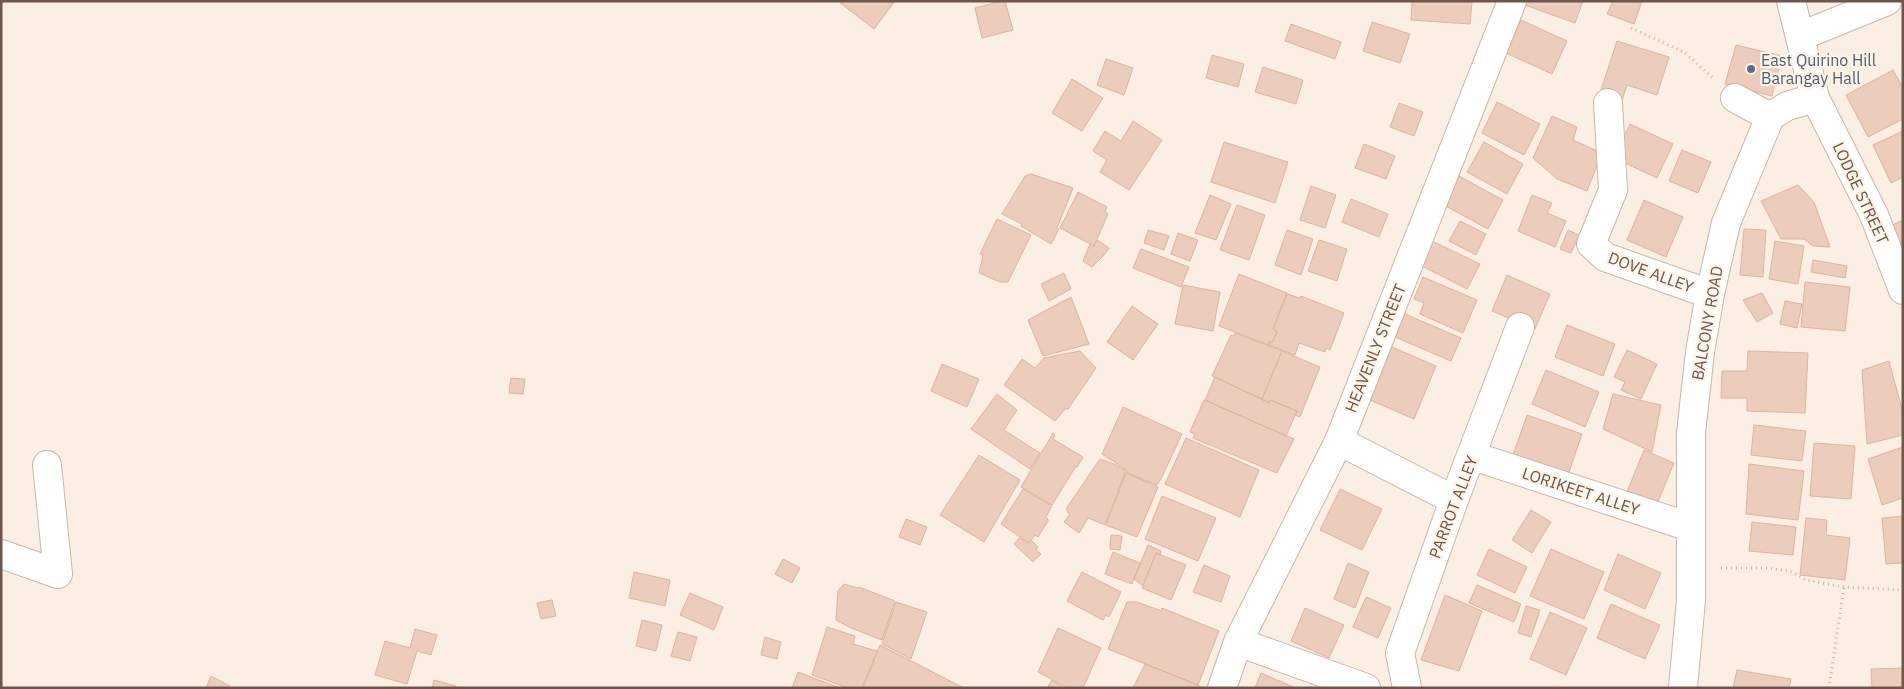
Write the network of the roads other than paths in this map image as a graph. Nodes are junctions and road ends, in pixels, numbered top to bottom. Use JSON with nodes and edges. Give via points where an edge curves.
{"nodes":[{"id":1,"x":1512,"y":1,"type":"edge"},
{"id":2,"x":1791,"y":1,"type":"edge"},
{"id":3,"x":1887,"y":1,"type":"edge"},
{"id":4,"x":1801,"y":36,"type":"junction"},
{"id":5,"x":1735,"y":98,"type":"road end"},
{"id":6,"x":1815,"y":98,"type":"junction"},
{"id":7,"x":1608,"y":103,"type":"dead end"},
{"id":8,"x":1770,"y":116,"type":"junction"},
{"id":9,"x":1903,"y":290,"type":"edge"},
{"id":10,"x":1710,"y":294,"type":"junction"},
{"id":11,"x":1520,"y":327,"type":"dead end"},
{"id":12,"x":1338,"y":441,"type":"junction"},
{"id":13,"x":1472,"y":456,"type":"junction"},
{"id":14,"x":47,"y":465,"type":"dead end"},
{"id":15,"x":1454,"y":500,"type":"junction"},
{"id":16,"x":1690,"y":527,"type":"junction"},
{"id":17,"x":1,"y":554,"type":"edge"},
{"id":18,"x":1238,"y":642,"type":"junction"},
{"id":19,"x":1222,"y":688,"type":"edge"},
{"id":20,"x":1366,"y":688,"type":"edge"},
{"id":21,"x":1407,"y":688,"type":"edge"},
{"id":22,"x":1683,"y":688,"type":"edge"}],
"edges":[{"from":1,"to":12,"type":"street","name":"HEAVENLY STREET"},
{"from":2,"to":4,"type":"street"},
{"from":3,"to":4,"type":"street"},
{"from":4,"to":6,"type":"street"},
{"from":5,"to":8,"type":"street"},
{"from":6,"to":8,"type":"street","via":[[1787,106]]},
{"from":6,"to":9,"type":"street","name":"LODGE STREET","via":[[1874,215]]},
{"from":7,"to":10,"type":"street","name":"DOVE ALLEY","via":[[1613,190],[1591,244],[1605,258]]},
{"from":8,"to":10,"type":"street","name":"BALCONY ROAD","via":[[1726,223]]},
{"from":10,"to":16,"type":"street","name":"BALCONY ROAD","via":[[1691,433]]},
{"from":11,"to":13,"type":"street","name":"PARROT ALLEY"},
{"from":12,"to":15,"type":"street"},
{"from":12,"to":18,"type":"street","name":"HEAVENLY STREET"},
{"from":13,"to":15,"type":"street","name":"PARROT ALLEY"},
{"from":13,"to":16,"type":"street","name":"LORIKEET ALLEY"},
{"from":14,"to":17,"type":"street","via":[[58,574]]},
{"from":15,"to":21,"type":"street","name":"PARROT ALLEY","via":[[1400,653]]},
{"from":16,"to":22,"type":"street","name":"BALCONY ROAD","via":[[1691,600]]},
{"from":18,"to":19,"type":"street","name":"HEAVENLY STREET"},
{"from":18,"to":20,"type":"street"}]}
